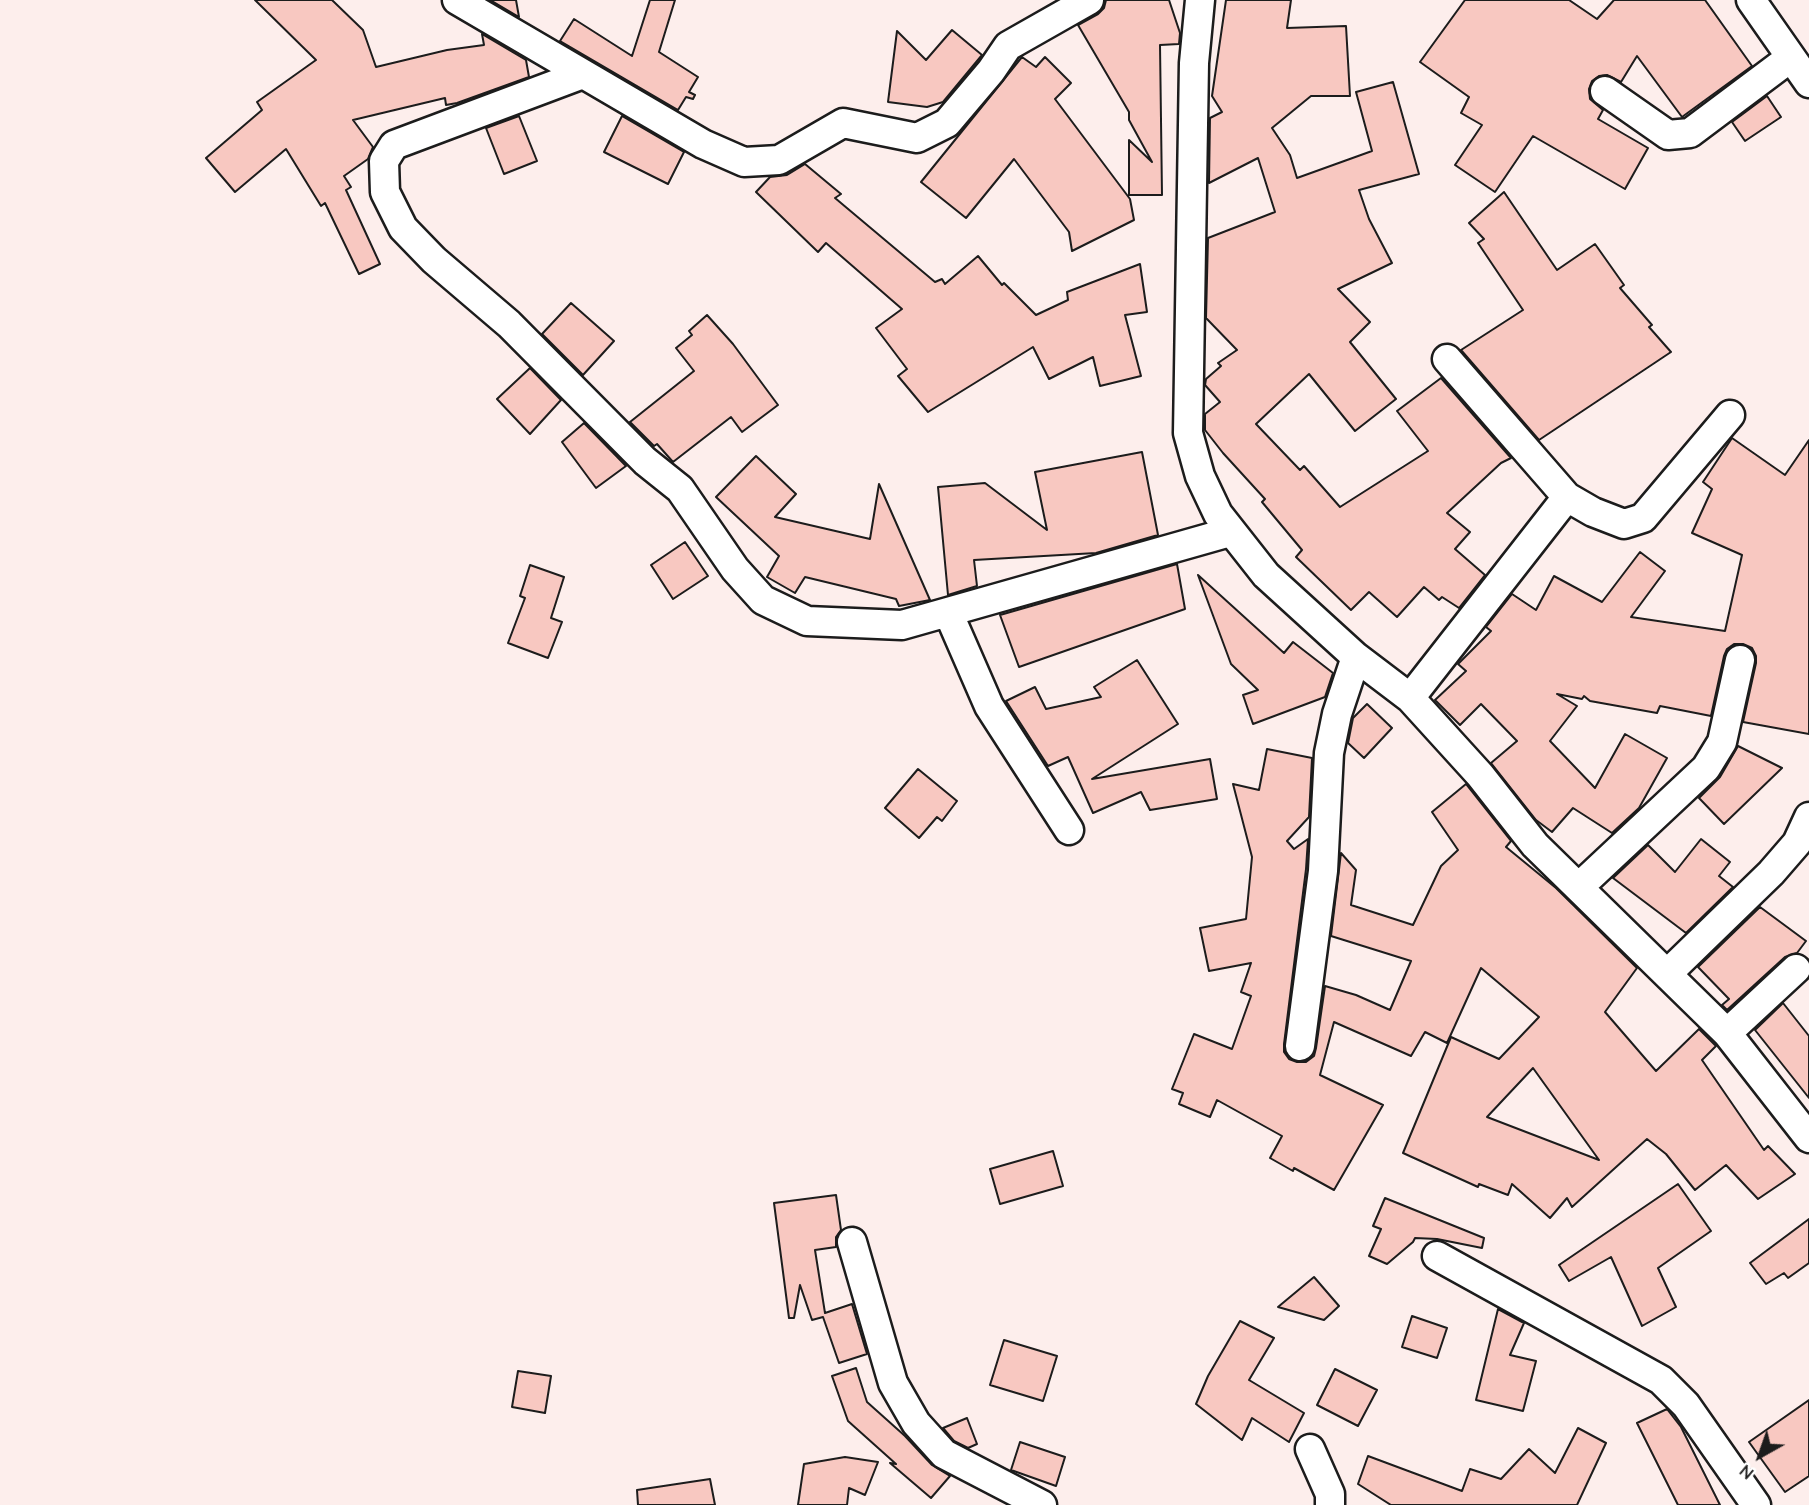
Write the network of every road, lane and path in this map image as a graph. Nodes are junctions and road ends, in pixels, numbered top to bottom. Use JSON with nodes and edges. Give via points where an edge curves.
{"nodes":[{"id":1,"x":457,"y":0,"type":"edge"},
{"id":2,"x":1089,"y":0,"type":"edge"},
{"id":3,"x":1200,"y":0,"type":"edge"},
{"id":4,"x":1751,"y":0,"type":"edge"},
{"id":5,"x":1790,"y":58,"type":"junction"},
{"id":6,"x":583,"y":74,"type":"junction"},
{"id":7,"x":1809,"y":83,"type":"edge"},
{"id":8,"x":1605,"y":91,"type":"dead end"},
{"id":9,"x":1447,"y":359,"type":"dead end"},
{"id":10,"x":1730,"y":415,"type":"dead end"},
{"id":11,"x":1567,"y":497,"type":"junction"},
{"id":12,"x":1230,"y":532,"type":"junction"},
{"id":13,"x":948,"y":612,"type":"junction"},
{"id":14,"x":1356,"y":657,"type":"junction"},
{"id":15,"x":1740,"y":660,"type":"dead end"},
{"id":16,"x":1410,"y":698,"type":"junction"},
{"id":17,"x":1809,"y":817,"type":"edge"},
{"id":18,"x":1069,"y":830,"type":"dead end"},
{"id":19,"x":1579,"y":887,"type":"junction"},
{"id":20,"x":1796,"y":969,"type":"dead end"},
{"id":21,"x":1668,"y":974,"type":"junction"},
{"id":22,"x":1727,"y":1033,"type":"junction"},
{"id":23,"x":1300,"y":1045,"type":"dead end"},
{"id":24,"x":1809,"y":1138,"type":"edge"},
{"id":25,"x":852,"y":1242,"type":"dead end"},
{"id":26,"x":1437,"y":1256,"type":"dead end"},
{"id":27,"x":1310,"y":1449,"type":"dead end"},
{"id":28,"x":1042,"y":1505,"type":"edge"},
{"id":29,"x":1331,"y":1505,"type":"edge"},
{"id":30,"x":1756,"y":1505,"type":"edge"}],
"edges":[{"from":1,"to":6,"type":"street"},
{"from":2,"to":6,"type":"street","via":[[1008,46],[947,123],[917,138],[843,123],[779,160],[744,162],[703,144]]},
{"from":3,"to":12,"type":"street","via":[[1194,62],[1188,433],[1200,476]]},
{"from":4,"to":5,"type":"street"},
{"from":5,"to":7,"type":"street"},
{"from":5,"to":8,"type":"street","via":[[1690,134],[1668,135]]},
{"from":6,"to":13,"type":"street","via":[[394,145],[384,161],[385,192],[403,228],[509,324],[645,461],[680,489],[735,569],[763,600],[807,621],[902,625]]},
{"from":9,"to":11,"type":"street"},
{"from":10,"to":11,"type":"street","via":[[1643,518],[1624,524]]},
{"from":11,"to":16,"type":"street"},
{"from":12,"to":13,"type":"street"},
{"from":12,"to":14,"type":"street","via":[[1266,575]]},
{"from":13,"to":18,"type":"street","via":[[989,706]]},
{"from":14,"to":16,"type":"street"},
{"from":14,"to":23,"type":"street","via":[[1329,753],[1323,872]]},
{"from":15,"to":19,"type":"street","via":[[1721,741],[1706,768]]},
{"from":16,"to":19,"type":"street","via":[[1535,845]]},
{"from":17,"to":21,"type":"street","via":[[1797,843],[1771,873]]},
{"from":19,"to":21,"type":"street"},
{"from":20,"to":22,"type":"street"},
{"from":21,"to":22,"type":"street"},
{"from":22,"to":24,"type":"street"},
{"from":25,"to":28,"type":"street","via":[[894,1383],[916,1423],[944,1454]]},
{"from":26,"to":30,"type":"street","via":[[1661,1380],[1686,1405]]},
{"from":27,"to":29,"type":"street"}]}
